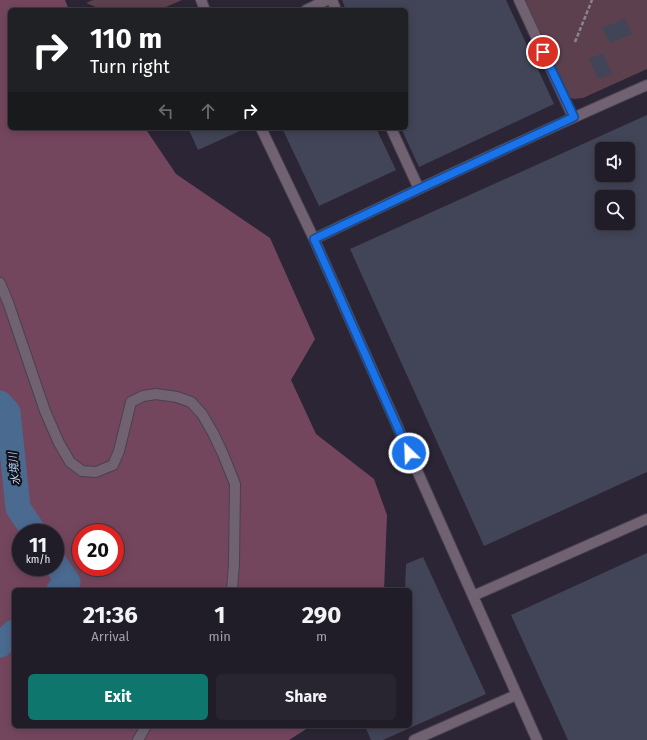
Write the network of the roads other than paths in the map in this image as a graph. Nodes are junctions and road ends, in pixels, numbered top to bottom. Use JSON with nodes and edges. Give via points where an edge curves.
{"nodes":[{"id":1,"x":327,"y":0,"type":"edge"},
{"id":2,"x":519,"y":0,"type":"edge"},
{"id":3,"x":310,"y":8,"type":"edge"},
{"id":4,"x":647,"y":85,"type":"edge"},
{"id":5,"x":574,"y":117,"type":"junction"},
{"id":6,"x":263,"y":130,"type":"edge"},
{"id":7,"x":392,"y":130,"type":"edge"},
{"id":8,"x":419,"y":189,"type":"junction"},
{"id":9,"x":314,"y":239,"type":"junction"},
{"id":10,"x":0,"y":284,"type":"edge"},
{"id":11,"x":647,"y":519,"type":"edge"},
{"id":12,"x":232,"y":588,"type":"edge"},
{"id":13,"x":472,"y":596,"type":"junction"},
{"id":14,"x":516,"y":694,"type":"junction"},
{"id":15,"x":145,"y":728,"type":"edge"},
{"id":16,"x":138,"y":740,"type":"edge"},
{"id":17,"x":414,"y":740,"type":"edge"},
{"id":18,"x":537,"y":740,"type":"edge"}],
"edges":[{"from":1,"to":3,"type":"street"},
{"from":2,"to":5,"type":"street"},
{"from":4,"to":5,"type":"street"},
{"from":5,"to":8,"type":"street"},
{"from":6,"to":9,"type":"street"},
{"from":7,"to":8,"type":"street"},
{"from":8,"to":9,"type":"street"},
{"from":9,"to":13,"type":"street"},
{"from":10,"to":12,"type":"street","via":[[59,443],[70,462],[82,471],[96,472],[113,465],[120,451],[131,402],[143,396],[156,394],[177,397],[191,402],[202,414],[235,484]]},
{"from":11,"to":13,"type":"street"},
{"from":13,"to":14,"type":"street"},
{"from":14,"to":17,"type":"street"},
{"from":14,"to":18,"type":"street"},
{"from":15,"to":16,"type":"street"}]}
